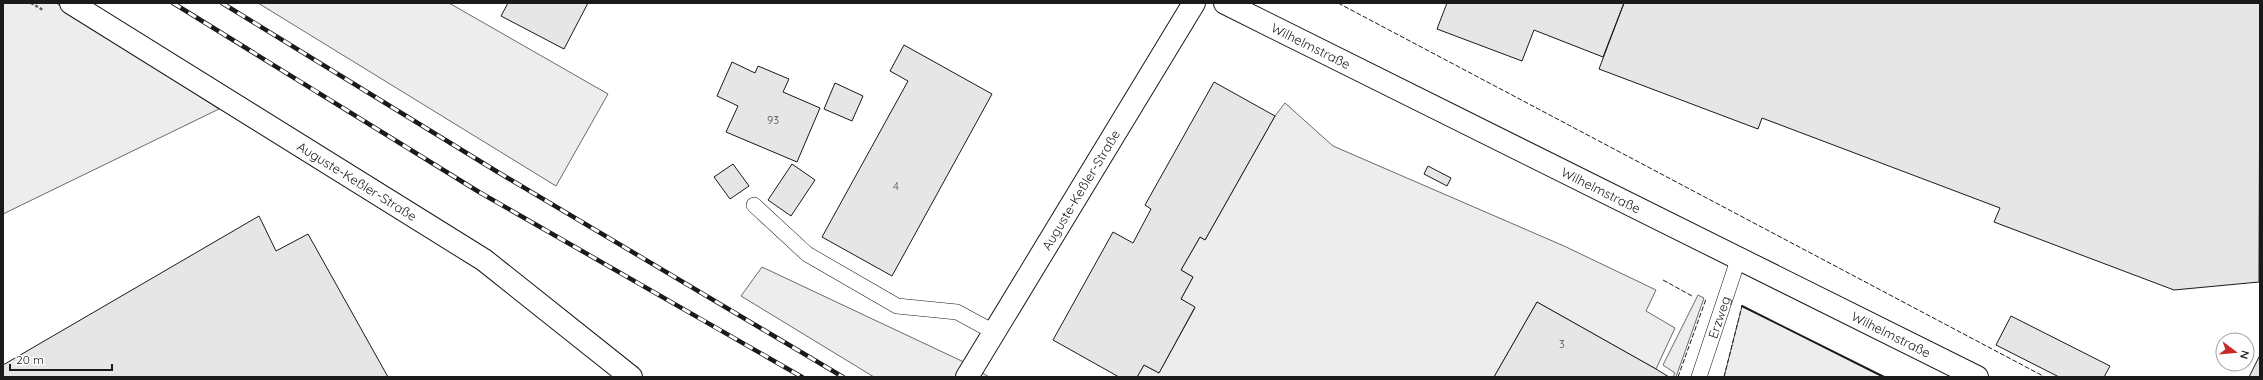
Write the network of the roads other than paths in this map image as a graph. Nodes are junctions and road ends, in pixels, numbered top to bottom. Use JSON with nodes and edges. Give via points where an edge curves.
{"nodes":[{"id":1,"x":71,"y":3,"type":"edge"},
{"id":2,"x":1194,"y":3,"type":"edge"},
{"id":3,"x":1225,"y":3,"type":"edge"},
{"id":4,"x":754,"y":205,"type":"dead end"},
{"id":5,"x":1739,"y":257,"type":"junction"},
{"id":6,"x":994,"y":332,"type":"junction"},
{"id":7,"x":631,"y":377,"type":"edge"},
{"id":8,"x":967,"y":377,"type":"edge"},
{"id":9,"x":1699,"y":377,"type":"edge"},
{"id":10,"x":1977,"y":377,"type":"edge"}],
"edges":[{"from":1,"to":7,"type":"street","name":"Auguste-Keßler-Straße","via":[[484,260]]},
{"from":2,"to":6,"type":"street","name":"Auguste-Keßler-Straße"},
{"from":3,"to":5,"type":"street","name":"Wilhelmstraße"},
{"from":4,"to":6,"type":"lane","via":[[807,254],[897,306],[957,312]]},
{"from":5,"to":9,"type":"lane","name":"Erzweg"},
{"from":5,"to":10,"type":"street","name":"Wilhelmstraße"},
{"from":6,"to":8,"type":"street","name":"Auguste-Keßler-Straße"}]}
